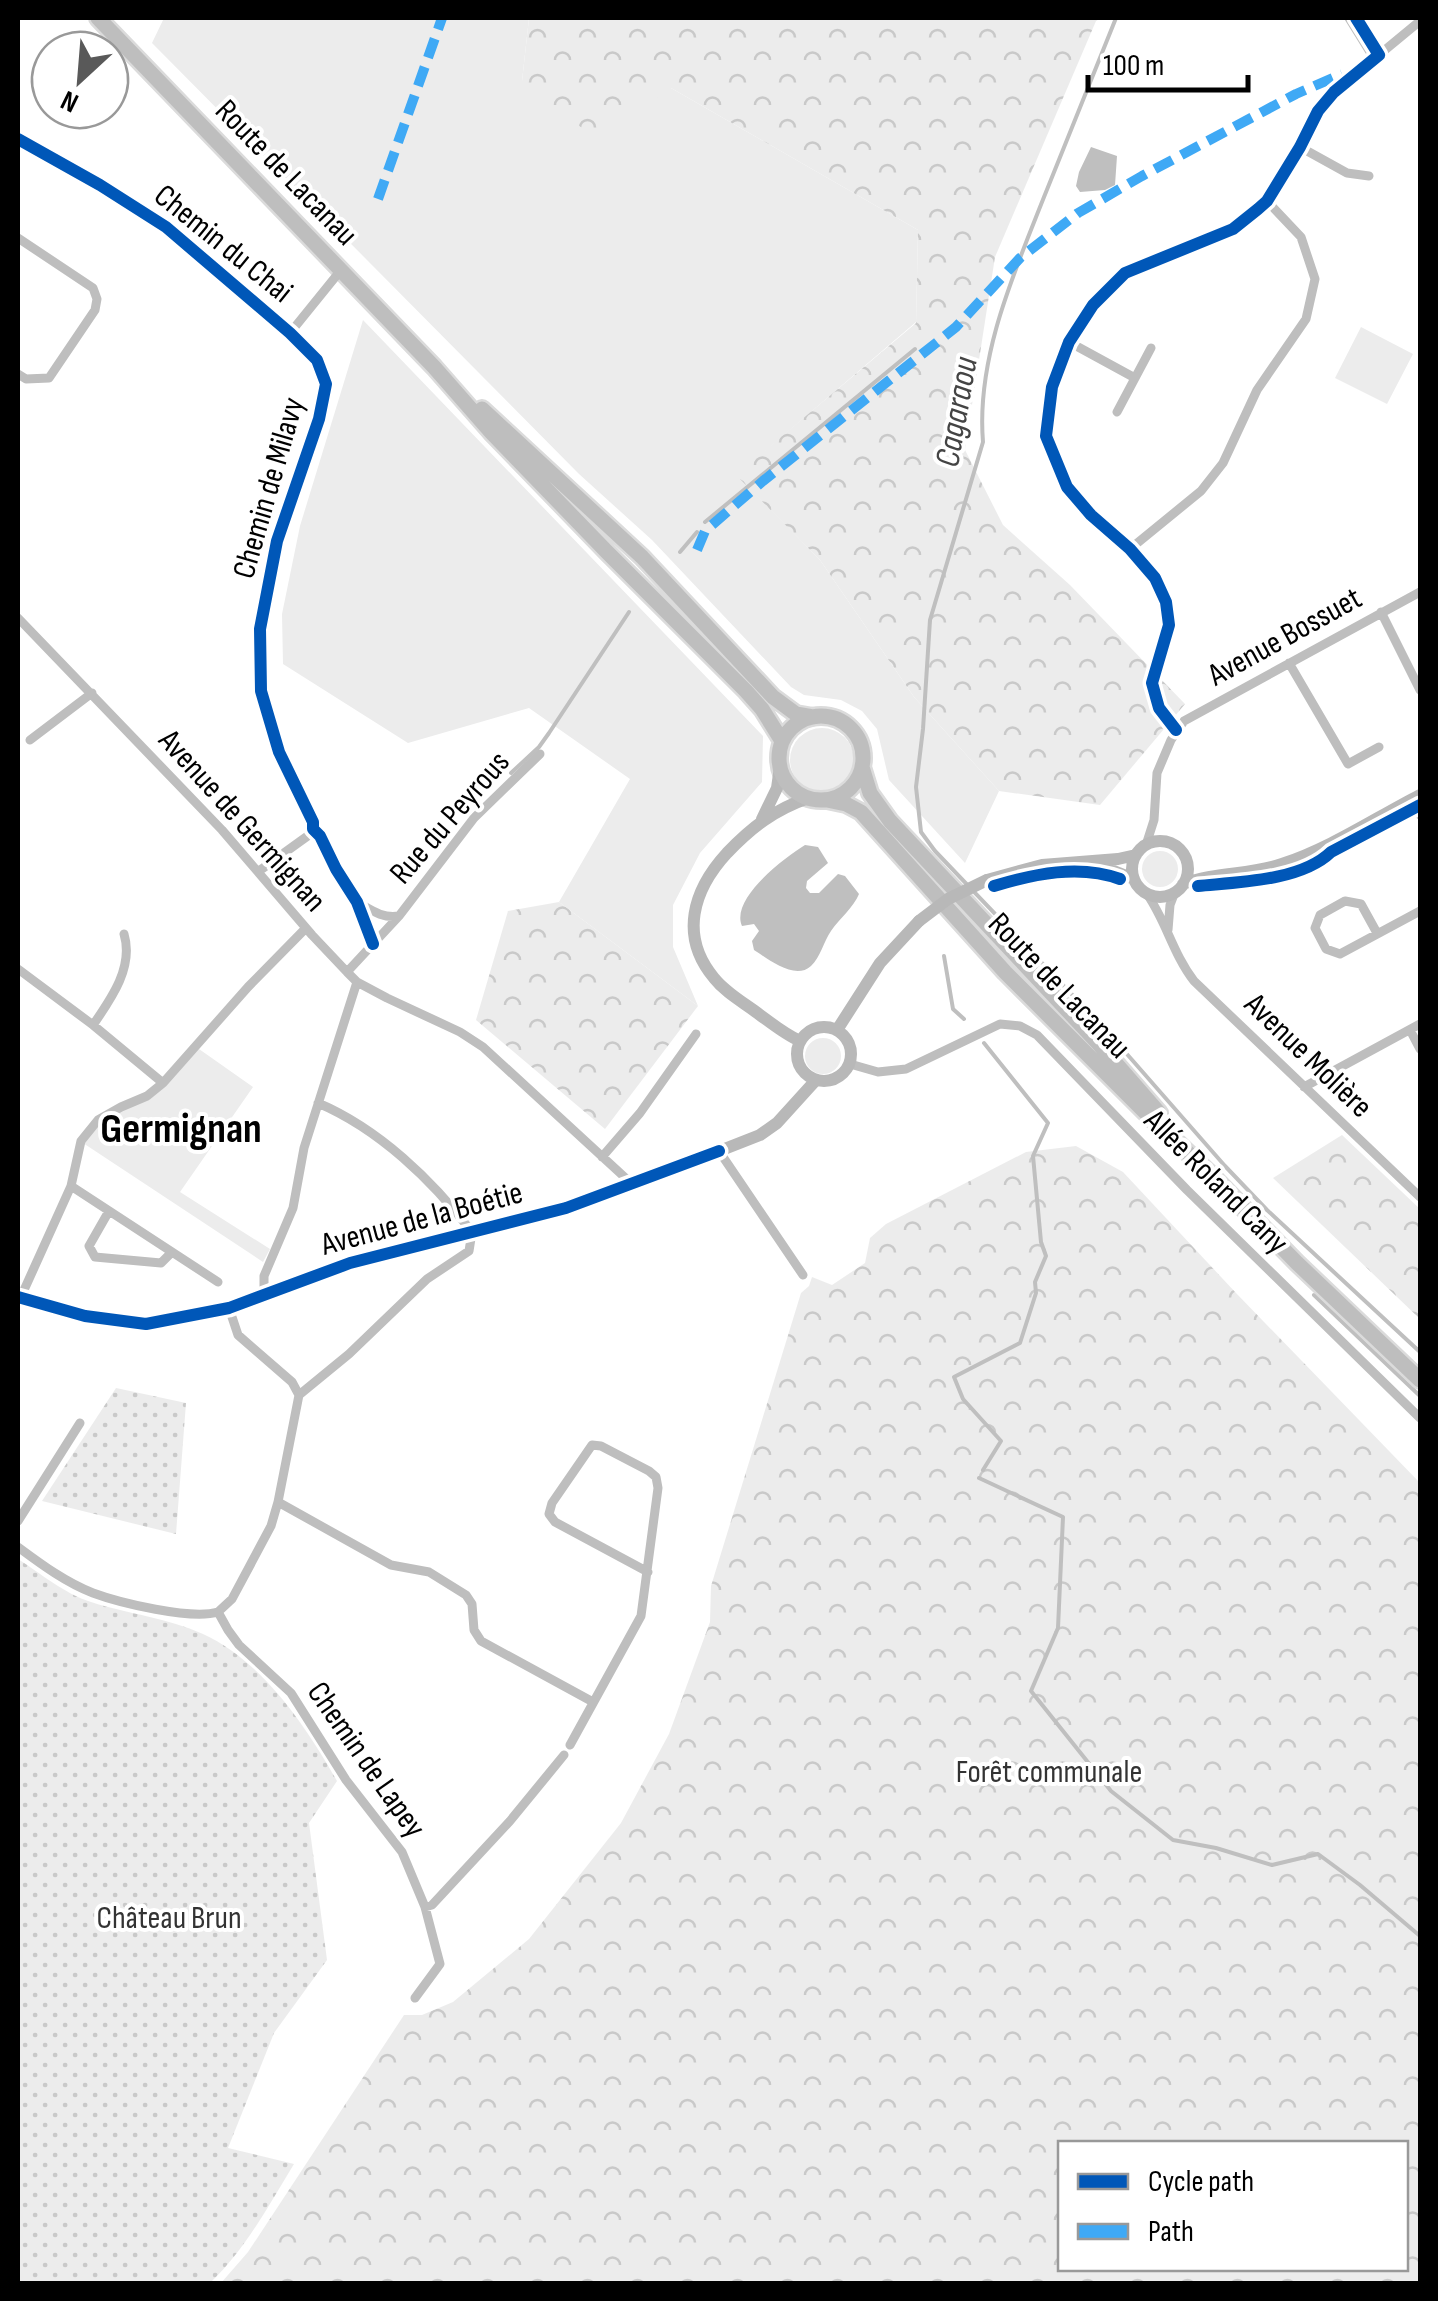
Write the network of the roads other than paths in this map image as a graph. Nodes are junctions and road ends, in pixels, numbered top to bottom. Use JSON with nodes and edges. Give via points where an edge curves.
{"nodes":[{"id":1,"x":98,"y":18,"type":"edge"},
{"id":2,"x":1420,"y":20,"type":"edge"},
{"id":3,"x":18,"y":139,"type":"edge"},
{"id":4,"x":1300,"y":148,"type":"junction"},
{"id":5,"x":1369,"y":176,"type":"dead end"},
{"id":6,"x":1267,"y":201,"type":"junction"},
{"id":7,"x":18,"y":238,"type":"edge"},
{"id":8,"x":341,"y":270,"type":"junction"},
{"id":9,"x":290,"y":333,"type":"junction"},
{"id":10,"x":1069,"y":342,"type":"junction"},
{"id":11,"x":1151,"y":348,"type":"dead end"},
{"id":12,"x":434,"y":367,"type":"junction"},
{"id":13,"x":18,"y":374,"type":"edge"},
{"id":14,"x":1135,"y":378,"type":"junction"},
{"id":15,"x":1117,"y":412,"type":"dead end"},
{"id":16,"x":1130,"y":548,"type":"junction"},
{"id":17,"x":1420,"y":592,"type":"edge"},
{"id":18,"x":1381,"y":612,"type":"junction"},
{"id":19,"x":18,"y":618,"type":"edge"},
{"id":20,"x":1289,"y":662,"type":"junction"},
{"id":21,"x":1420,"y":690,"type":"edge"},
{"id":22,"x":92,"y":694,"type":"junction"},
{"id":23,"x":813,"y":717,"type":"junction"},
{"id":24,"x":1176,"y":730,"type":"junction"},
{"id":25,"x":30,"y":740,"type":"dead end"},
{"id":26,"x":782,"y":742,"type":"junction"},
{"id":27,"x":1379,"y":748,"type":"dead end"},
{"id":28,"x":540,"y":754,"type":"dead end"},
{"id":29,"x":780,"y":767,"type":"junction"},
{"id":30,"x":862,"y":767,"type":"junction"},
{"id":31,"x":1416,"y":797,"type":"edge"},
{"id":32,"x":808,"y":798,"type":"junction"},
{"id":33,"x":826,"y":800,"type":"junction"},
{"id":34,"x":1420,"y":815,"type":"edge"},
{"id":35,"x":762,"y":819,"type":"junction"},
{"id":36,"x":313,"y":829,"type":"junction"},
{"id":37,"x":1141,"y":850,"type":"junction"},
{"id":38,"x":1185,"y":857,"type":"junction"},
{"id":39,"x":1089,"y":862,"type":"junction"},
{"id":40,"x":260,"y":872,"type":"junction"},
{"id":41,"x":1237,"y":872,"type":"junction"},
{"id":42,"x":1134,"y":880,"type":"junction"},
{"id":43,"x":1179,"y":888,"type":"junction"},
{"id":44,"x":1147,"y":894,"type":"junction"},
{"id":45,"x":358,"y":902,"type":"junction"},
{"id":46,"x":1420,"y":911,"type":"edge"},
{"id":47,"x":399,"y":916,"type":"junction"},
{"id":48,"x":306,"y":928,"type":"junction"},
{"id":49,"x":1377,"y":933,"type":"junction"},
{"id":50,"x":124,"y":934,"type":"dead end"},
{"id":51,"x":1170,"y":942,"type":"junction"},
{"id":52,"x":372,"y":944,"type":"junction"},
{"id":53,"x":18,"y":969,"type":"edge"},
{"id":54,"x":347,"y":972,"type":"junction"},
{"id":55,"x":358,"y":982,"type":"junction"},
{"id":56,"x":1420,"y":1024,"type":"edge"},
{"id":57,"x":93,"y":1025,"type":"junction"},
{"id":58,"x":837,"y":1030,"type":"junction"},
{"id":59,"x":1410,"y":1030,"type":"junction"},
{"id":60,"x":696,"y":1034,"type":"dead end"},
{"id":61,"x":800,"y":1042,"type":"junction"},
{"id":62,"x":1420,"y":1049,"type":"edge"},
{"id":63,"x":850,"y":1064,"type":"junction"},
{"id":64,"x":816,"y":1080,"type":"junction"},
{"id":65,"x":163,"y":1083,"type":"junction"},
{"id":66,"x":1304,"y":1087,"type":"junction"},
{"id":67,"x":318,"y":1102,"type":"junction"},
{"id":68,"x":719,"y":1151,"type":"junction"},
{"id":69,"x":602,"y":1157,"type":"junction"},
{"id":70,"x":1210,"y":1174,"type":"junction"},
{"id":71,"x":632,"y":1184,"type":"junction"},
{"id":72,"x":70,"y":1186,"type":"junction"},
{"id":73,"x":1420,"y":1197,"type":"edge"},
{"id":74,"x":109,"y":1211,"type":"junction"},
{"id":75,"x":472,"y":1232,"type":"junction"},
{"id":76,"x":172,"y":1252,"type":"junction"},
{"id":77,"x":803,"y":1275,"type":"dead end"},
{"id":78,"x":218,"y":1282,"type":"dead end"},
{"id":79,"x":264,"y":1297,"type":"junction"},
{"id":80,"x":19,"y":1298,"type":"edge"},
{"id":81,"x":229,"y":1308,"type":"junction"},
{"id":82,"x":1420,"y":1380,"type":"edge"},
{"id":83,"x":299,"y":1395,"type":"junction"},
{"id":84,"x":1420,"y":1418,"type":"edge"},
{"id":85,"x":80,"y":1423,"type":"dead end"},
{"id":86,"x":278,"y":1502,"type":"junction"},
{"id":87,"x":18,"y":1521,"type":"edge"},
{"id":88,"x":18,"y":1547,"type":"edge"},
{"id":89,"x":648,"y":1572,"type":"junction"},
{"id":90,"x":218,"y":1612,"type":"junction"},
{"id":91,"x":593,"y":1702,"type":"junction"},
{"id":92,"x":570,"y":1745,"type":"dead end"},
{"id":93,"x":564,"y":1755,"type":"dead end"},
{"id":94,"x":425,"y":1907,"type":"junction"},
{"id":95,"x":416,"y":1998,"type":"dead end"}],
"edges":[{"from":1,"to":8,"type":"main road","name":"Route de Lacanau"},
{"from":2,"to":4,"type":"street","via":[[1334,92]]},
{"from":3,"to":9,"type":"street","name":"Chemin du Chai","via":[[166,227]]},
{"from":4,"to":5,"type":"street","via":[[1347,173]]},
{"from":4,"to":6,"type":"street"},
{"from":6,"to":10,"type":"street","via":[[1233,229],[1125,273]]},
{"from":6,"to":16,"type":"street","via":[[1302,237],[1316,279],[1306,319],[1257,390],[1223,463],[1201,491]]},
{"from":7,"to":13,"type":"street","via":[[92,288],[97,299],[49,378]]},
{"from":8,"to":9,"type":"street"},
{"from":8,"to":12,"type":"main road","name":"Route de Lacanau"},
{"from":9,"to":36,"type":"street","name":"Chemin de Milavy","via":[[317,360],[326,384],[276,542],[260,629],[261,691]]},
{"from":10,"to":14,"type":"street"},
{"from":10,"to":16,"type":"street","via":[[1052,387],[1046,436],[1067,488]]},
{"from":11,"to":14,"type":"street"},
{"from":12,"to":23,"type":"main road","name":"Route de Lacanau","via":[[642,558],[772,697]]},
{"from":12,"to":26,"type":"main road","name":"Route de Lacanau","via":[[746,691]]},
{"from":14,"to":15,"type":"street"},
{"from":16,"to":24,"type":"street","via":[[1166,602],[1169,626],[1152,684]]},
{"from":17,"to":18,"type":"street","name":"Avenue Bossuet"},
{"from":18,"to":20,"type":"street","name":"Avenue Bossuet"},
{"from":18,"to":21,"type":"street"},
{"from":19,"to":22,"type":"street","name":"Avenue de Germignan"},
{"from":20,"to":24,"type":"street","name":"Avenue Bossuet"},
{"from":20,"to":27,"type":"street","via":[[1348,764]]},
{"from":22,"to":25,"type":"street"},
{"from":22,"to":40,"type":"street","name":"Avenue de Germignan"},
{"from":23,"to":26,"type":"main road"},
{"from":23,"to":30,"type":"main road","via":[[840,720],[851,729]]},
{"from":24,"to":37,"type":"street","via":[[1156,773],[1154,820]]},
{"from":26,"to":29,"type":"main road"},
{"from":28,"to":47,"type":"street","name":"Rue du Peyrous","via":[[474,818]]},
{"from":29,"to":32,"type":"main road","via":[[793,790]]},
{"from":29,"to":35,"type":"main road"},
{"from":30,"to":33,"type":"main road","via":[[848,790]]},
{"from":30,"to":70,"type":"main road","name":"Route de Lacanau","via":[[890,820]]},
{"from":31,"to":34,"type":"street"},
{"from":31,"to":41,"type":"main road","via":[[1280,865]]},
{"from":32,"to":33,"type":"main road"},
{"from":32,"to":35,"type":"main road"},
{"from":33,"to":70,"type":"main road","name":"Route de Lacanau","via":[[861,812],[1005,972]]},
{"from":35,"to":61,"type":"main road","via":[[707,878],[694,915],[696,944],[726,990]]},
{"from":36,"to":40,"type":"street"},
{"from":36,"to":45,"type":"street","name":"Chemin de Milavy"},
{"from":37,"to":38,"type":"main road","via":[[1168,842]]},
{"from":37,"to":39,"type":"main road"},
{"from":37,"to":42,"type":"main road"},
{"from":38,"to":41,"type":"main road","via":[[1205,868]]},
{"from":38,"to":43,"type":"main road"},
{"from":39,"to":42,"type":"main road"},
{"from":39,"to":58,"type":"main road","bridge":true,"via":[[1042,865],[948,899],[880,963]]},
{"from":40,"to":48,"type":"street","name":"Avenue de Germignan"},
{"from":41,"to":43,"type":"main road"},
{"from":42,"to":44,"type":"main road"},
{"from":43,"to":44,"type":"main road","via":[[1162,897]]},
{"from":43,"to":51,"type":"street","via":[[1169,912]]},
{"from":44,"to":51,"type":"street","name":"Avenue Molière"},
{"from":45,"to":47,"type":"street","name":"Rue du Peyrous"},
{"from":45,"to":52,"type":"street","name":"Chemin de Milavy"},
{"from":46,"to":49,"type":"street"},
{"from":47,"to":52,"type":"street","name":"Rue du Peyrous"},
{"from":48,"to":54,"type":"street","name":"Avenue de Germignan"},
{"from":48,"to":65,"type":"street"},
{"from":49,"to":49,"type":"street","via":[[1340,954],[1326,949],[1316,928],[1320,915],[1345,900],[1361,904]]},
{"from":50,"to":57,"type":"street","via":[[128,948],[116,992]]},
{"from":51,"to":66,"type":"street","name":"Avenue Molière","via":[[1194,981]]},
{"from":52,"to":54,"type":"street","name":"Rue du Peyrous"},
{"from":53,"to":57,"type":"street"},
{"from":54,"to":55,"type":"street","name":"Avenue de Germignan"},
{"from":55,"to":67,"type":"street"},
{"from":55,"to":69,"type":"street","name":"Avenue de Germignan","via":[[483,1048]]},
{"from":56,"to":59,"type":"street"},
{"from":57,"to":65,"type":"street"},
{"from":58,"to":61,"type":"main road","via":[[812,1030]]},
{"from":58,"to":63,"type":"main road","via":[[851,1048]]},
{"from":59,"to":62,"type":"street"},
{"from":59,"to":66,"type":"street"},
{"from":60,"to":69,"type":"street"},
{"from":61,"to":64,"type":"main road","via":[[799,1064]]},
{"from":63,"to":64,"type":"main road","via":[[840,1077]]},
{"from":63,"to":84,"type":"street","name":"Allée Roland Cany","via":[[878,1072],[906,1069],[1000,1024],[1037,1035]]},
{"from":64,"to":68,"type":"main road","name":"Avenue de la Boétie","via":[[777,1123]]},
{"from":65,"to":72,"type":"street","via":[[98,1120],[81,1141]]},
{"from":66,"to":73,"type":"street","name":"Avenue Molière"},
{"from":67,"to":75,"type":"street","via":[[424,1177]]},
{"from":67,"to":79,"type":"street","via":[[292,1208],[264,1276]]},
{"from":68,"to":71,"type":"main road","name":"Avenue de la Boétie"},
{"from":68,"to":77,"type":"street"},
{"from":69,"to":71,"type":"street","name":"Avenue de Germignan"},
{"from":70,"to":82,"type":"main road","name":"Route de Lacanau"},
{"from":71,"to":75,"type":"main road","name":"Avenue de la Boétie"},
{"from":72,"to":74,"type":"street"},
{"from":72,"to":80,"type":"street"},
{"from":74,"to":76,"type":"street"},
{"from":74,"to":76,"type":"street","via":[[89,1246],[95,1257],[161,1263]]},
{"from":75,"to":79,"type":"main road","name":"Avenue de la Boétie","via":[[350,1263]]},
{"from":75,"to":83,"type":"street","via":[[469,1251],[427,1280]]},
{"from":76,"to":78,"type":"street"},
{"from":79,"to":81,"type":"main road","name":"Avenue de la Boétie"},
{"from":80,"to":81,"type":"main road","name":"Avenue de la Boétie","via":[[146,1324]]},
{"from":81,"to":83,"type":"street","via":[[238,1335]]},
{"from":83,"to":86,"type":"street"},
{"from":85,"to":87,"type":"street"},
{"from":86,"to":90,"type":"street","via":[[261,1548]]},
{"from":86,"to":91,"type":"street","via":[[391,1565],[429,1572],[466,1596],[482,1641]]},
{"from":88,"to":90,"type":"street","via":[[93,1593],[174,1613]]},
{"from":89,"to":89,"type":"street","via":[[656,1477],[592,1445],[549,1514]]},
{"from":89,"to":91,"type":"street","via":[[641,1616]]},
{"from":90,"to":94,"type":"street","name":"Chemin de Lapey","via":[[239,1644],[292,1693],[346,1780],[402,1852]]},
{"from":91,"to":92,"type":"street"},
{"from":93,"to":94,"type":"street"},
{"from":94,"to":95,"type":"street","name":"Chemin de Lapey","via":[[440,1964]]}]}
